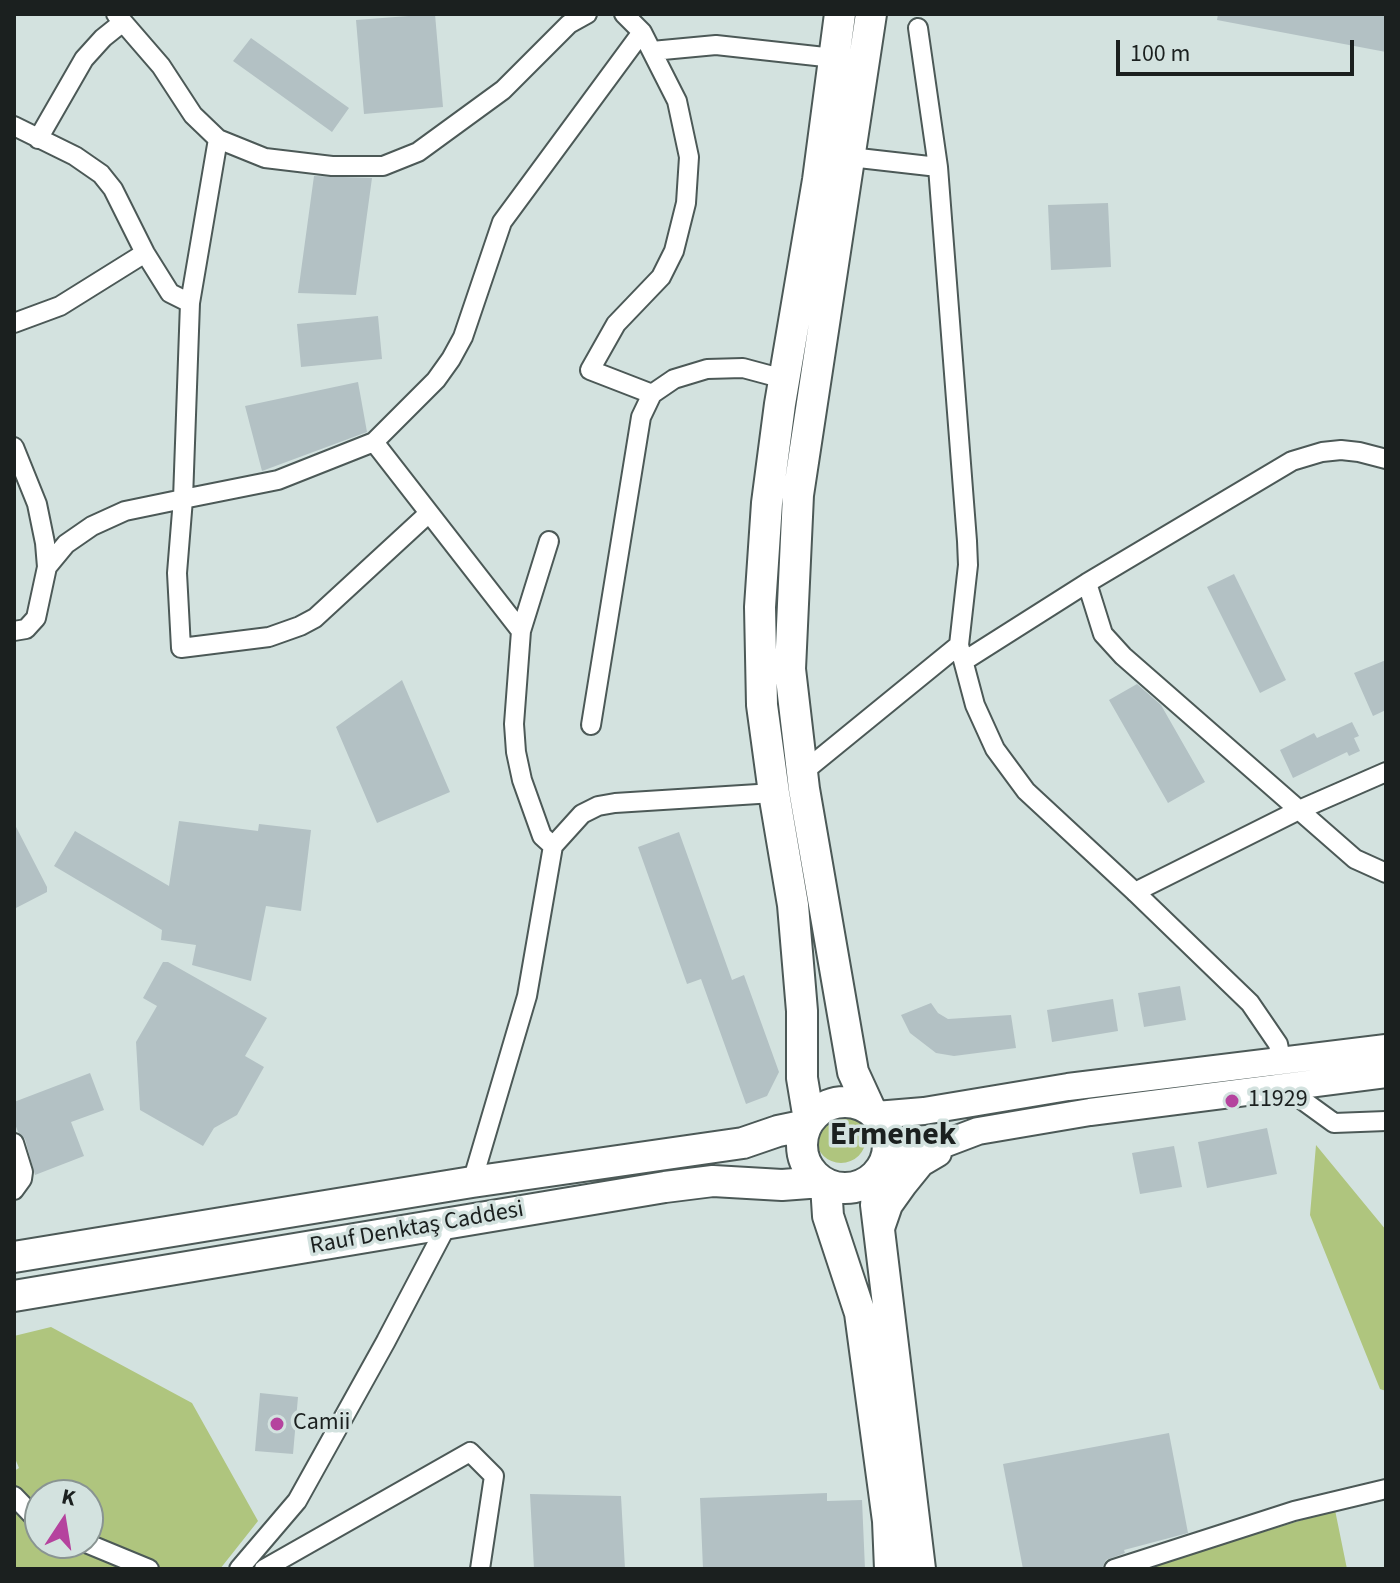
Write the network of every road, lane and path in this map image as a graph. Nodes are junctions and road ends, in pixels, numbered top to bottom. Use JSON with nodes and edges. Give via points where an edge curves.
{"nodes":[{"id":1,"x":587,"y":14,"type":"edge"},
{"id":2,"x":624,"y":14,"type":"edge"},
{"id":3,"x":840,"y":14,"type":"edge"},
{"id":4,"x":871,"y":14,"type":"edge"},
{"id":5,"x":120,"y":18,"type":"edge"},
{"id":6,"x":918,"y":28,"type":"dead end"},
{"id":7,"x":642,"y":32,"type":"junction"},
{"id":8,"x":652,"y":51,"type":"junction"},
{"id":9,"x":834,"y":58,"type":"junction"},
{"id":10,"x":14,"y":126,"type":"edge"},
{"id":11,"x":38,"y":139,"type":"junction"},
{"id":12,"x":218,"y":139,"type":"junction"},
{"id":13,"x":850,"y":157,"type":"junction"},
{"id":14,"x":938,"y":167,"type":"junction"},
{"id":15,"x":145,"y":253,"type":"junction"},
{"id":16,"x":190,"y":303,"type":"junction"},
{"id":17,"x":14,"y":323,"type":"edge"},
{"id":18,"x":784,"y":379,"type":"junction"},
{"id":19,"x":652,"y":394,"type":"junction"},
{"id":20,"x":374,"y":442,"type":"junction"},
{"id":21,"x":14,"y":447,"type":"edge"},
{"id":22,"x":1386,"y":459,"type":"edge"},
{"id":23,"x":183,"y":499,"type":"junction"},
{"id":24,"x":429,"y":513,"type":"junction"},
{"id":25,"x":549,"y":541,"type":"dead end"},
{"id":26,"x":47,"y":567,"type":"junction"},
{"id":27,"x":1087,"y":583,"type":"junction"},
{"id":28,"x":14,"y":631,"type":"edge"},
{"id":29,"x":521,"y":631,"type":"junction"},
{"id":30,"x":962,"y":653,"type":"junction"},
{"id":31,"x":591,"y":725,"type":"dead end"},
{"id":32,"x":1386,"y":772,"type":"edge"},
{"id":33,"x":802,"y":773,"type":"junction"},
{"id":34,"x":774,"y":793,"type":"junction"},
{"id":35,"x":1299,"y":810,"type":"junction"},
{"id":36,"x":553,"y":846,"type":"junction"},
{"id":37,"x":1386,"y":873,"type":"edge"},
{"id":38,"x":1135,"y":892,"type":"junction"},
{"id":39,"x":1386,"y":1048,"type":"edge"},
{"id":40,"x":1281,"y":1059,"type":"junction"},
{"id":41,"x":1386,"y":1074,"type":"edge"},
{"id":42,"x":1283,"y":1086,"type":"junction"},
{"id":43,"x":873,"y":1112,"type":"junction"},
{"id":44,"x":1386,"y":1121,"type":"edge"},
{"id":45,"x":808,"y":1122,"type":"junction"},
{"id":46,"x":978,"y":1131,"type":"junction"},
{"id":47,"x":14,"y":1143,"type":"edge"},
{"id":48,"x":881,"y":1169,"type":"junction"},
{"id":49,"x":472,"y":1182,"type":"junction"},
{"id":50,"x":824,"y":1183,"type":"junction"},
{"id":51,"x":14,"y":1190,"type":"edge"},
{"id":52,"x":447,"y":1225,"type":"junction"},
{"id":53,"x":880,"y":1231,"type":"junction"},
{"id":54,"x":14,"y":1257,"type":"edge"},
{"id":55,"x":14,"y":1296,"type":"edge"},
{"id":56,"x":1386,"y":1489,"type":"edge"},
{"id":57,"x":104,"y":1550,"type":"edge"},
{"id":58,"x":149,"y":1569,"type":"edge"},
{"id":59,"x":239,"y":1569,"type":"edge"},
{"id":60,"x":264,"y":1569,"type":"edge"},
{"id":61,"x":480,"y":1569,"type":"edge"},
{"id":62,"x":890,"y":1569,"type":"edge"},
{"id":63,"x":920,"y":1569,"type":"edge"},
{"id":64,"x":1114,"y":1569,"type":"edge"}],
"edges":[{"from":1,"to":12,"type":"street","via":[[569,24],[503,90],[418,152],[383,166],[265,158]]},
{"from":2,"to":7,"type":"street"},
{"from":3,"to":9,"type":"main road"},
{"from":4,"to":13,"type":"main road"},
{"from":5,"to":11,"type":"street","via":[[84,59]]},
{"from":5,"to":12,"type":"street","via":[[193,115]]},
{"from":6,"to":14,"type":"street"},
{"from":7,"to":8,"type":"street"},
{"from":7,"to":20,"type":"street","via":[[502,222],[451,359]]},
{"from":8,"to":9,"type":"street","via":[[716,45]]},
{"from":8,"to":19,"type":"street","via":[[677,101],[689,157],[686,203],[661,277],[616,324],[590,370]]},
{"from":9,"to":18,"type":"main road"},
{"from":10,"to":11,"type":"street"},
{"from":11,"to":15,"type":"street","via":[[101,174]]},
{"from":12,"to":16,"type":"street"},
{"from":13,"to":14,"type":"street"},
{"from":13,"to":33,"type":"main road","via":[[798,495],[790,669]]},
{"from":14,"to":30,"type":"street","via":[[967,541]]},
{"from":15,"to":16,"type":"street","via":[[170,293]]},
{"from":15,"to":17,"type":"street","via":[[60,306]]},
{"from":16,"to":23,"type":"street"},
{"from":18,"to":19,"type":"street","via":[[743,368],[707,369],[674,379]]},
{"from":18,"to":34,"type":"main road","via":[[760,607],[762,705]]},
{"from":19,"to":31,"type":"street","via":[[641,417]]},
{"from":20,"to":23,"type":"street","via":[[278,480]]},
{"from":20,"to":24,"type":"street"},
{"from":21,"to":26,"type":"street","via":[[37,504]]},
{"from":22,"to":27,"type":"street","via":[[1341,450],[1292,461]]},
{"from":23,"to":24,"type":"street","via":[[177,573],[181,648],[269,637],[315,618]]},
{"from":23,"to":26,"type":"street","via":[[108,518],[66,544]]},
{"from":24,"to":29,"type":"street"},
{"from":25,"to":29,"type":"street"},
{"from":26,"to":28,"type":"street","via":[[36,618],[26,629]]},
{"from":27,"to":30,"type":"street"},
{"from":27,"to":35,"type":"street","via":[[1111,645]]},
{"from":29,"to":36,"type":"street","via":[[516,752],[542,836]]},
{"from":30,"to":33,"type":"street"},
{"from":30,"to":38,"type":"street","via":[[975,705],[995,749],[1026,791]]},
{"from":32,"to":35,"type":"street"},
{"from":33,"to":43,"type":"main road","via":[[853,1072]]},
{"from":34,"to":36,"type":"street","via":[[598,806],[582,814]]},
{"from":34,"to":45,"type":"main road","via":[[793,905]]},
{"from":35,"to":37,"type":"street","via":[[1355,859]]},
{"from":35,"to":38,"type":"street"},
{"from":36,"to":49,"type":"street","via":[[527,996]]},
{"from":38,"to":40,"type":"street","via":[[1250,1003],[1278,1044]]},
{"from":39,"to":40,"type":"street"},
{"from":40,"to":42,"type":"street"},
{"from":40,"to":43,"type":"street","via":[[924,1111]]},
{"from":41,"to":42,"type":"street"},
{"from":42,"to":44,"type":"street","via":[[1334,1123]]},
{"from":42,"to":46,"type":"street"},
{"from":43,"to":45,"type":"main road","via":[[860,1104],[837,1102]]},
{"from":43,"to":48,"type":"main road","via":[[886,1129],[888,1142]]},
{"from":45,"to":49,"type":"main road","name":"Rauf Denktaş Caddesi","via":[[743,1143]]},
{"from":45,"to":50,"type":"main road","via":[[802,1156]]},
{"from":46,"to":48,"type":"street"},
{"from":46,"to":53,"type":"street","via":[[921,1163],[889,1205]]},
{"from":47,"to":51,"type":"street","via":[[23,1172]]},
{"from":48,"to":50,"type":"main road","via":[[864,1185],[852,1188]]},
{"from":48,"to":53,"type":"main road","via":[[876,1205]]},
{"from":49,"to":54,"type":"main road","name":"Rauf Denktaş Caddesi"},
{"from":50,"to":52,"type":"main road","name":"Rauf Denktaş Caddesi","via":[[713,1181]]},
{"from":50,"to":62,"type":"main road","via":[[828,1216],[860,1313]]},
{"from":52,"to":55,"type":"main road","name":"Rauf Denktaş Caddesi"},
{"from":52,"to":59,"type":"street","via":[[297,1501]]},
{"from":53,"to":63,"type":"main road"},
{"from":56,"to":64,"type":"street","via":[[1294,1511]]},
{"from":57,"to":58,"type":"street"},
{"from":60,"to":61,"type":"street","via":[[470,1452],[494,1476]]}]}
